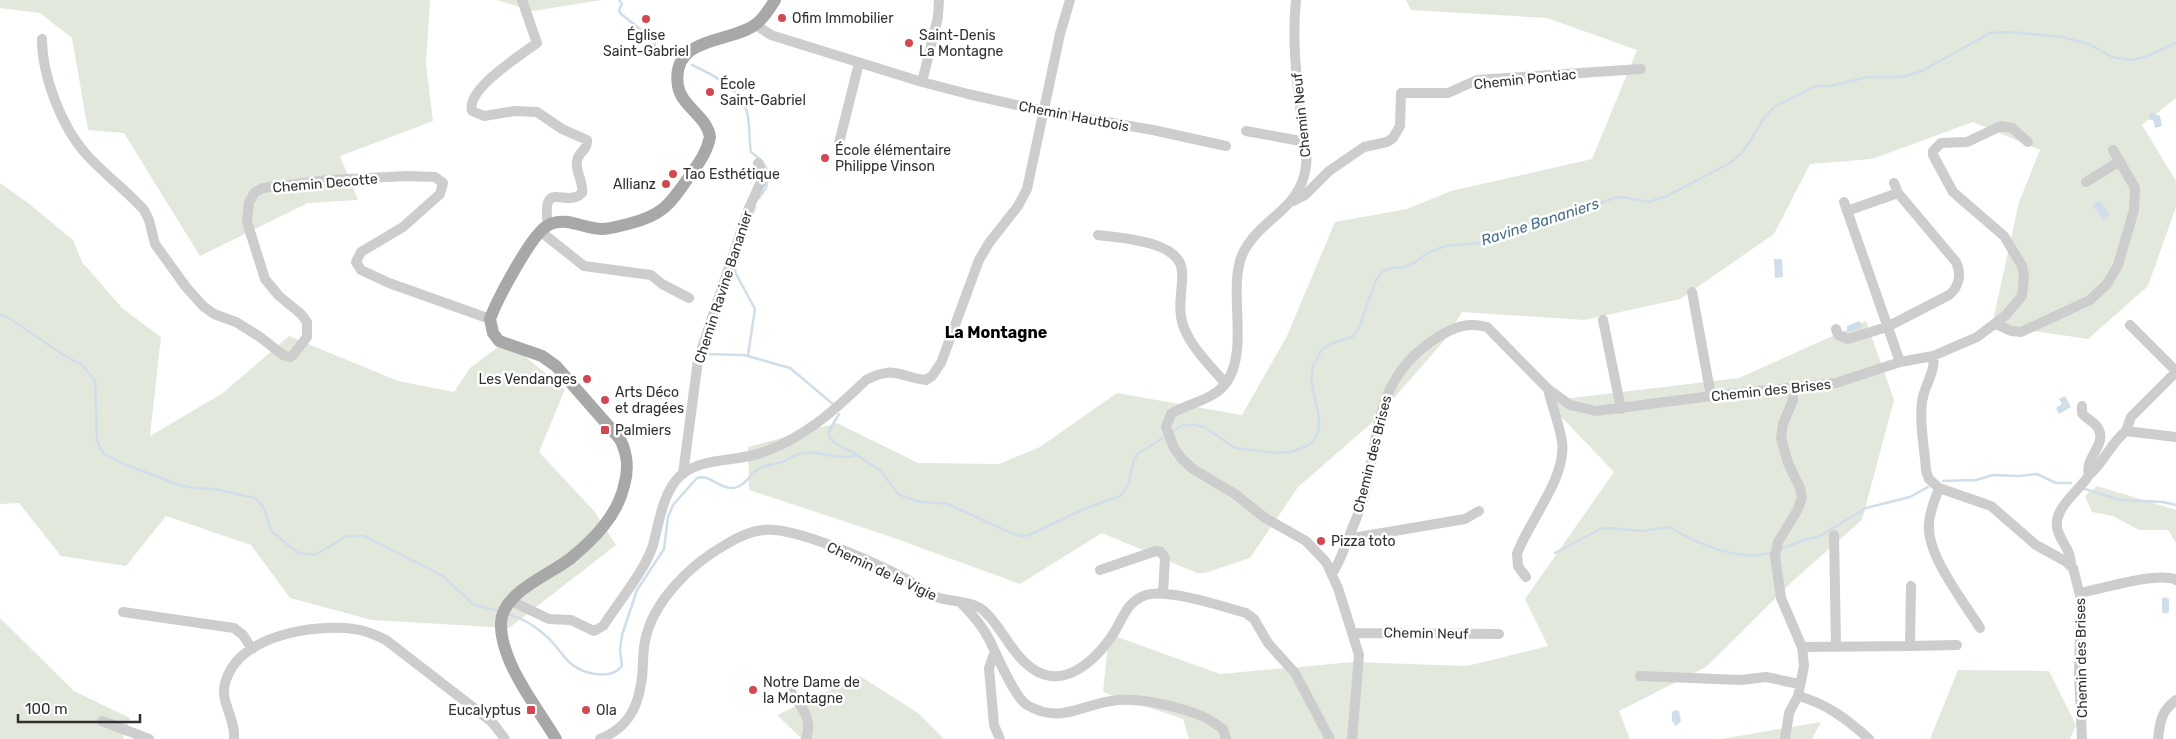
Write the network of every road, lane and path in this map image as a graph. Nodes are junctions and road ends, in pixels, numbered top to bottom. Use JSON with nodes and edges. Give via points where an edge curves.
{"nodes":[{"id":1,"x":522,"y":0,"type":"edge"},
{"id":2,"x":775,"y":0,"type":"edge"},
{"id":3,"x":939,"y":0,"type":"edge"},
{"id":4,"x":1070,"y":0,"type":"edge"},
{"id":5,"x":1296,"y":0,"type":"edge"},
{"id":6,"x":756,"y":25,"type":"junction"},
{"id":7,"x":42,"y":38,"type":"dead end"},
{"id":8,"x":859,"y":62,"type":"junction"},
{"id":9,"x":1641,"y":69,"type":"dead end"},
{"id":10,"x":922,"y":82,"type":"junction"},
{"id":11,"x":1043,"y":112,"type":"junction"},
{"id":12,"x":1246,"y":131,"type":"dead end"},
{"id":13,"x":1306,"y":142,"type":"junction"},
{"id":14,"x":2028,"y":142,"type":"dead end"},
{"id":15,"x":839,"y":143,"type":"dead end"},
{"id":16,"x":1226,"y":146,"type":"dead end"},
{"id":17,"x":2113,"y":150,"type":"dead end"},
{"id":18,"x":2120,"y":162,"type":"junction"},
{"id":19,"x":758,"y":163,"type":"dead end"},
{"id":20,"x":2086,"y":182,"type":"dead end"},
{"id":21,"x":1894,"y":183,"type":"dead end"},
{"id":22,"x":1898,"y":193,"type":"junction"},
{"id":23,"x":1292,"y":202,"type":"junction"},
{"id":24,"x":544,"y":228,"type":"junction"},
{"id":25,"x":1098,"y":235,"type":"dead end"},
{"id":26,"x":1692,"y":292,"type":"dead end"},
{"id":27,"x":689,"y":298,"type":"dead end"},
{"id":28,"x":490,"y":319,"type":"junction"},
{"id":29,"x":1603,"y":320,"type":"dead end"},
{"id":30,"x":1996,"y":324,"type":"junction"},
{"id":31,"x":2130,"y":325,"type":"dead end"},
{"id":32,"x":1887,"y":327,"type":"junction"},
{"id":33,"x":1836,"y":329,"type":"dead end"},
{"id":34,"x":1933,"y":356,"type":"junction"},
{"id":35,"x":1900,"y":362,"type":"junction"},
{"id":36,"x":2176,"y":372,"type":"edge"},
{"id":37,"x":1225,"y":383,"type":"junction"},
{"id":38,"x":1792,"y":388,"type":"junction"},
{"id":39,"x":1548,"y":390,"type":"junction"},
{"id":40,"x":1711,"y":396,"type":"junction"},
{"id":41,"x":2082,"y":406,"type":"dead end"},
{"id":42,"x":1622,"y":409,"type":"junction"},
{"id":43,"x":2126,"y":431,"type":"junction"},
{"id":44,"x":2176,"y":437,"type":"edge"},
{"id":45,"x":683,"y":474,"type":"junction"},
{"id":46,"x":2089,"y":475,"type":"junction"},
{"id":47,"x":1939,"y":488,"type":"junction"},
{"id":48,"x":1479,"y":510,"type":"dead end"},
{"id":49,"x":1834,"y":535,"type":"dead end"},
{"id":50,"x":1347,"y":540,"type":"junction"},
{"id":51,"x":2070,"y":566,"type":"junction"},
{"id":52,"x":1100,"y":570,"type":"dead end"},
{"id":53,"x":1332,"y":573,"type":"junction"},
{"id":54,"x":1526,"y":577,"type":"dead end"},
{"id":55,"x":2176,"y":580,"type":"edge"},
{"id":56,"x":1911,"y":586,"type":"dead end"},
{"id":57,"x":1163,"y":593,"type":"junction"},
{"id":58,"x":2080,"y":594,"type":"junction"},
{"id":59,"x":960,"y":603,"type":"junction"},
{"id":60,"x":507,"y":608,"type":"junction"},
{"id":61,"x":123,"y":612,"type":"dead end"},
{"id":62,"x":1980,"y":628,"type":"dead end"},
{"id":63,"x":1353,"y":633,"type":"junction"},
{"id":64,"x":1498,"y":634,"type":"dead end"},
{"id":65,"x":1836,"y":645,"type":"junction"},
{"id":66,"x":1957,"y":645,"type":"dead end"},
{"id":67,"x":1802,"y":646,"type":"junction"},
{"id":68,"x":1910,"y":646,"type":"junction"},
{"id":69,"x":252,"y":649,"type":"junction"},
{"id":70,"x":994,"y":654,"type":"junction"},
{"id":71,"x":1640,"y":676,"type":"dead end"},
{"id":72,"x":1799,"y":684,"type":"junction"},
{"id":73,"x":791,"y":692,"type":"dead end"},
{"id":74,"x":1798,"y":696,"type":"junction"},
{"id":75,"x":2176,"y":700,"type":"edge"},
{"id":76,"x":102,"y":721,"type":"dead end"},
{"id":77,"x":149,"y":739,"type":"edge"},
{"id":78,"x":234,"y":739,"type":"edge"},
{"id":79,"x":505,"y":739,"type":"edge"},
{"id":80,"x":556,"y":739,"type":"edge"},
{"id":81,"x":600,"y":739,"type":"edge"},
{"id":82,"x":806,"y":739,"type":"edge"},
{"id":83,"x":1000,"y":739,"type":"edge"},
{"id":84,"x":1226,"y":739,"type":"edge"},
{"id":85,"x":1330,"y":739,"type":"edge"},
{"id":86,"x":1352,"y":739,"type":"edge"},
{"id":87,"x":1785,"y":739,"type":"edge"},
{"id":88,"x":1869,"y":739,"type":"edge"},
{"id":89,"x":2082,"y":739,"type":"edge"},
{"id":90,"x":2158,"y":739,"type":"edge"}],
"edges":[{"from":1,"to":24,"type":"street","via":[[537,43],[493,76],[476,94],[470,106],[472,111],[484,116],[515,111],[536,112],[587,140],[577,162],[582,193],[575,197],[556,196],[550,199]]},
{"from":2,"to":6,"type":"main road"},
{"from":3,"to":10,"type":"street"},
{"from":4,"to":11,"type":"street"},
{"from":5,"to":13,"type":"street","name":"Chemin Neuf","via":[[1297,74]]},
{"from":6,"to":8,"type":"street","name":"Chemin Hautbois","via":[[772,35]]},
{"from":6,"to":24,"type":"main road","via":[[699,45],[682,63],[678,75],[679,91],[706,127],[710,138],[703,156],[667,206],[647,219],[610,228],[590,228],[559,221]]},
{"from":7,"to":28,"type":"street","name":"Chemin Decotte","via":[[45,74],[61,112],[84,152],[144,210],[155,244],[202,306],[214,314],[236,322],[283,355],[293,355],[307,336],[307,322],[264,279],[247,222],[249,202],[255,192],[328,180],[407,176],[436,177],[443,183],[440,194],[403,227],[362,252],[356,262],[358,266],[389,283]]},
{"from":8,"to":10,"type":"street","name":"Chemin Hautbois"},
{"from":8,"to":15,"type":"street"},
{"from":9,"to":23,"type":"street","name":"Chemin Pontiac","via":[[1477,80],[1448,92],[1400,93],[1400,126],[1394,138],[1364,147]]},
{"from":10,"to":11,"type":"street","name":"Chemin Hautbois"},
{"from":11,"to":16,"type":"street","name":"Chemin Hautbois"},
{"from":11,"to":45,"type":"street","via":[[1027,189],[979,260],[940,363],[932,376],[923,380],[891,371],[874,375],[823,420],[795,438],[759,453],[703,463]]},
{"from":12,"to":13,"type":"street"},
{"from":13,"to":23,"type":"street","name":"Chemin Neuf","via":[[1303,181]]},
{"from":14,"to":30,"type":"street","name":"Chemin des Brises","via":[[2012,128],[2001,126],[1967,142],[1940,144],[1933,151],[1953,192],[2004,236],[2022,266],[2022,296]]},
{"from":17,"to":18,"type":"street"},
{"from":18,"to":20,"type":"street"},
{"from":18,"to":30,"type":"street","via":[[2135,188],[2134,210],[2118,265],[2107,284],[2090,300],[2021,332]]},
{"from":19,"to":45,"type":"street","name":"Chemin Ravine Bananier","via":[[761,182],[748,210],[698,360]]},
{"from":21,"to":22,"type":"street"},
{"from":22,"to":32,"type":"street","via":[[1845,207]]},
{"from":22,"to":32,"type":"street","via":[[1953,257],[1959,267],[1959,280],[1948,296]]},
{"from":23,"to":37,"type":"street","name":"Chemin Neuf","via":[[1251,240],[1242,254],[1236,358]]},
{"from":24,"to":27,"type":"street","via":[[584,266],[651,276]]},
{"from":24,"to":28,"type":"main road","via":[[533,239]]},
{"from":25,"to":37,"type":"street","via":[[1138,240],[1162,247],[1175,256],[1182,270],[1182,323],[1194,346]]},
{"from":26,"to":40,"type":"street"},
{"from":28,"to":60,"type":"main road","via":[[493,333],[499,341],[542,356],[556,366],[620,438],[628,463],[620,501],[599,531],[570,559],[521,591]]},
{"from":29,"to":42,"type":"street"},
{"from":30,"to":34,"type":"street","name":"Chemin des Brises"},
{"from":31,"to":36,"type":"street"},
{"from":32,"to":33,"type":"street","via":[[1848,339],[1838,335]]},
{"from":32,"to":35,"type":"street"},
{"from":34,"to":35,"type":"street","name":"Chemin des Brises"},
{"from":34,"to":47,"type":"street","via":[[1935,363],[1922,407],[1926,471]]},
{"from":35,"to":38,"type":"street","name":"Chemin des Brises","via":[[1836,383]]},
{"from":36,"to":43,"type":"street","via":[[2131,417]]},
{"from":37,"to":53,"type":"street","via":[[1214,394],[1170,414],[1166,427],[1174,448],[1193,469],[1235,494],[1264,518],[1312,545]]},
{"from":38,"to":40,"type":"street","name":"Chemin des Brises"},
{"from":38,"to":67,"type":"street","via":[[1793,400],[1782,424],[1781,438],[1802,498],[1776,546],[1775,556],[1781,598]]},
{"from":39,"to":42,"type":"street","name":"Chemin des Brises","via":[[1580,408],[1596,411]]},
{"from":39,"to":50,"type":"street","name":"Chemin des Brises","via":[[1487,327],[1464,325],[1450,329],[1427,344],[1407,362],[1387,393],[1362,502]]},
{"from":39,"to":54,"type":"street","via":[[1562,442],[1562,455],[1555,478],[1517,554],[1518,566]]},
{"from":40,"to":42,"type":"street","name":"Chemin des Brises"},
{"from":41,"to":46,"type":"street","via":[[2082,414],[2095,424],[2100,437],[2091,457]]},
{"from":43,"to":44,"type":"street"},
{"from":43,"to":46,"type":"street"},
{"from":45,"to":60,"type":"street","via":[[674,484],[663,508],[647,561],[598,630],[591,631],[571,620],[549,619]]},
{"from":46,"to":51,"type":"street","name":"Chemin des Brises","via":[[2064,504],[2057,518],[2058,532],[2071,556]]},
{"from":47,"to":51,"type":"street","via":[[1990,506],[2036,545]]},
{"from":47,"to":62,"type":"street","via":[[1928,527],[1932,549]]},
{"from":48,"to":50,"type":"street","via":[[1465,519]]},
{"from":49,"to":65,"type":"street"},
{"from":50,"to":53,"type":"street","name":"Chemin des Brises"},
{"from":51,"to":58,"type":"street","name":"Chemin des Brises","via":[[2076,574]]},
{"from":52,"to":57,"type":"street","via":[[1161,552],[1165,558]]},
{"from":53,"to":63,"type":"street"},
{"from":55,"to":58,"type":"street","via":[[2166,576]]},
{"from":56,"to":68,"type":"street"},
{"from":57,"to":59,"type":"street","name":"Chemin de la Vigie","via":[[1146,595],[1130,605],[1110,639],[1096,655],[1072,673],[1055,678],[1037,672],[1021,658],[984,611]]},
{"from":57,"to":85,"type":"street","name":"Chemin de la Vigie","via":[[1246,613],[1254,619],[1268,643],[1295,673]]},
{"from":58,"to":89,"type":"street","name":"Chemin des Brises"},
{"from":59,"to":70,"type":"street","via":[[975,617]]},
{"from":59,"to":81,"type":"street","name":"Chemin de la Vigie","via":[[930,595],[907,580],[830,546],[775,530],[757,530],[726,544],[707,558],[684,577],[663,602],[645,641],[641,685],[635,705],[626,723],[615,733]]},
{"from":60,"to":80,"type":"main road","via":[[505,648],[516,674]]},
{"from":61,"to":69,"type":"street","via":[[234,628]]},
{"from":63,"to":64,"type":"street","name":"Chemin Neuf"},
{"from":63,"to":86,"type":"street","via":[[1358,656]]},
{"from":65,"to":67,"type":"street"},
{"from":65,"to":68,"type":"street"},
{"from":66,"to":68,"type":"street"},
{"from":67,"to":72,"type":"street","via":[[1804,666]]},
{"from":69,"to":78,"type":"street","via":[[226,678],[223,691],[234,721]]},
{"from":69,"to":79,"type":"street","via":[[261,642],[308,630],[353,629],[370,633],[386,640],[492,722]]},
{"from":70,"to":83,"type":"street","via":[[989,674],[994,725]]},
{"from":70,"to":84,"type":"street","via":[[1025,704],[1055,715],[1113,700],[1144,702],[1206,718],[1223,729]]},
{"from":71,"to":72,"type":"street","via":[[1766,678]]},
{"from":72,"to":74,"type":"street"},
{"from":73,"to":82,"type":"street","via":[[807,714],[809,728]]},
{"from":74,"to":87,"type":"street","via":[[1789,713]]},
{"from":74,"to":88,"type":"street","via":[[1825,706]]},
{"from":75,"to":90,"type":"street","via":[[2161,717]]},
{"from":76,"to":77,"type":"street"}]}
